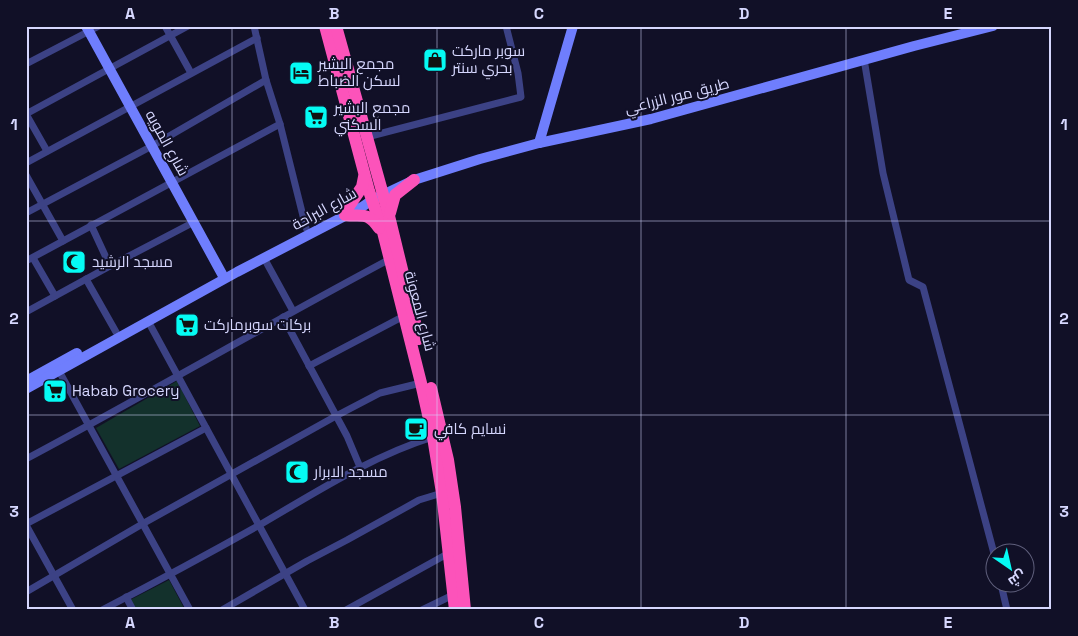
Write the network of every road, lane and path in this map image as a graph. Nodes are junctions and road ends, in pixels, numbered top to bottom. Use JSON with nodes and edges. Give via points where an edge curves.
{"nodes":[{"id":1,"x":99,"y":26,"type":"edge"},
{"id":2,"x":165,"y":26,"type":"edge"},
{"id":3,"x":188,"y":26,"type":"edge"},
{"id":4,"x":254,"y":26,"type":"edge"},
{"id":5,"x":325,"y":26,"type":"edge"},
{"id":6,"x":336,"y":26,"type":"edge"},
{"id":7,"x":506,"y":26,"type":"edge"},
{"id":8,"x":573,"y":26,"type":"edge"},
{"id":9,"x":993,"y":26,"type":"edge"},
{"id":10,"x":87,"y":29,"type":"edge"},
{"id":11,"x":170,"y":36,"type":"junction"},
{"id":12,"x":257,"y":38,"type":"junction"},
{"id":13,"x":864,"y":60,"type":"junction"},
{"id":14,"x":26,"y":64,"type":"edge"},
{"id":15,"x":109,"y":69,"type":"junction"},
{"id":16,"x":191,"y":73,"type":"junction"},
{"id":17,"x":266,"y":80,"type":"junction"},
{"id":18,"x":130,"y":107,"type":"junction"},
{"id":19,"x":280,"y":124,"type":"junction"},
{"id":20,"x":366,"y":137,"type":"junction"},
{"id":21,"x":540,"y":143,"type":"junction"},
{"id":22,"x":152,"y":146,"type":"junction"},
{"id":23,"x":47,"y":151,"type":"junction"},
{"id":24,"x":26,"y":163,"type":"edge"},
{"id":25,"x":364,"y":172,"type":"junction"},
{"id":26,"x":26,"y":175,"type":"edge"},
{"id":27,"x":414,"y":180,"type":"junction"},
{"id":28,"x":172,"y":183,"type":"junction"},
{"id":29,"x":377,"y":197,"type":"junction"},
{"id":30,"x":43,"y":204,"type":"junction"},
{"id":31,"x":347,"y":210,"type":"junction"},
{"id":32,"x":26,"y":213,"type":"edge"},
{"id":33,"x":389,"y":216,"type":"junction"},
{"id":34,"x":194,"y":222,"type":"junction"},
{"id":35,"x":91,"y":225,"type":"junction"},
{"id":36,"x":306,"y":228,"type":"junction"},
{"id":37,"x":383,"y":232,"type":"junction"},
{"id":38,"x":63,"y":241,"type":"junction"},
{"id":39,"x":264,"y":258,"type":"junction"},
{"id":40,"x":30,"y":259,"type":"edge"},
{"id":41,"x":390,"y":259,"type":"junction"},
{"id":42,"x":110,"y":266,"type":"junction"},
{"id":43,"x":222,"y":274,"type":"junction"},
{"id":44,"x":86,"y":279,"type":"junction"},
{"id":45,"x":55,"y":296,"type":"junction"},
{"id":46,"x":293,"y":311,"type":"junction"},
{"id":47,"x":26,"y":312,"type":"edge"},
{"id":48,"x":283,"y":316,"type":"junction"},
{"id":49,"x":404,"y":316,"type":"junction"},
{"id":50,"x":148,"y":321,"type":"junction"},
{"id":51,"x":116,"y":332,"type":"junction"},
{"id":52,"x":309,"y":366,"type":"junction"},
{"id":53,"x":60,"y":371,"type":"junction"},
{"id":54,"x":179,"y":377,"type":"junction"},
{"id":55,"x":26,"y":381,"type":"edge"},
{"id":56,"x":421,"y":383,"type":"junction"},
{"id":57,"x":26,"y":389,"type":"edge"},
{"id":58,"x":336,"y":416,"type":"junction"},
{"id":59,"x":90,"y":425,"type":"junction"},
{"id":60,"x":206,"y":428,"type":"junction"},
{"id":61,"x":433,"y":437,"type":"junction"},
{"id":62,"x":26,"y":459,"type":"edge"},
{"id":63,"x":360,"y":468,"type":"junction"},
{"id":64,"x":231,"y":474,"type":"junction"},
{"id":65,"x":117,"y":475,"type":"junction"},
{"id":66,"x":442,"y":493,"type":"junction"},
{"id":67,"x":144,"y":523,"type":"junction"},
{"id":68,"x":26,"y":525,"type":"edge"},
{"id":69,"x":259,"y":525,"type":"junction"},
{"id":70,"x":29,"y":538,"type":"edge"},
{"id":71,"x":991,"y":544,"type":"edge"},
{"id":72,"x":449,"y":553,"type":"junction"},
{"id":73,"x":170,"y":574,"type":"junction"},
{"id":74,"x":286,"y":574,"type":"junction"},
{"id":75,"x":54,"y":576,"type":"junction"},
{"id":76,"x":26,"y":592,"type":"edge"},
{"id":77,"x":1003,"y":594,"type":"edge"},
{"id":78,"x":453,"y":595,"type":"junction"},
{"id":79,"x":126,"y":597,"type":"junction"},
{"id":80,"x":73,"y":610,"type":"edge"},
{"id":81,"x":102,"y":610,"type":"edge"},
{"id":82,"x":133,"y":610,"type":"edge"},
{"id":83,"x":190,"y":610,"type":"edge"},
{"id":84,"x":222,"y":610,"type":"edge"},
{"id":85,"x":305,"y":610,"type":"edge"},
{"id":86,"x":346,"y":610,"type":"edge"},
{"id":87,"x":422,"y":610,"type":"edge"},
{"id":88,"x":455,"y":610,"type":"edge"},
{"id":89,"x":465,"y":610,"type":"edge"},
{"id":90,"x":1007,"y":610,"type":"edge"}],
"edges":[{"from":1,"to":10,"type":"street"},
{"from":2,"to":11,"type":"street"},
{"from":3,"to":11,"type":"street"},
{"from":4,"to":12,"type":"street"},
{"from":5,"to":25,"type":"highway","name":"شارع المعونة"},
{"from":6,"to":20,"type":"highway","name":"شارع المعونة"},
{"from":7,"to":20,"type":"street","via":[[518,73],[520,97]]},
{"from":8,"to":21,"type":"street"},
{"from":9,"to":13,"type":"street","name":"طريق مور الزراعي"},
{"from":10,"to":14,"type":"street"},
{"from":10,"to":15,"type":"street","name":"شارع المويه"},
{"from":11,"to":15,"type":"street"},
{"from":11,"to":16,"type":"street"},
{"from":12,"to":16,"type":"street"},
{"from":12,"to":17,"type":"street"},
{"from":13,"to":21,"type":"street","name":"طريق مور الزراعي","via":[[651,119]]},
{"from":13,"to":71,"type":"street","via":[[883,173],[910,280],[923,287]]},
{"from":15,"to":18,"type":"street","name":"شارع المويه"},
{"from":15,"to":23,"type":"street","via":[[26,114]]},
{"from":16,"to":18,"type":"street"},
{"from":17,"to":19,"type":"street"},
{"from":17,"to":22,"type":"street"},
{"from":18,"to":22,"type":"street","name":"شارع المويه"},
{"from":18,"to":23,"type":"street"},
{"from":19,"to":28,"type":"street"},
{"from":19,"to":36,"type":"street"},
{"from":20,"to":29,"type":"highway","name":"شارع المعونة"},
{"from":21,"to":27,"type":"street","name":"طريق مور الزراعي"},
{"from":22,"to":28,"type":"street","name":"شارع المويه"},
{"from":22,"to":30,"type":"street"},
{"from":23,"to":24,"type":"street"},
{"from":25,"to":29,"type":"highway","name":"شارع المعونة"},
{"from":25,"to":31,"type":"highway","via":[[362,187]]},
{"from":26,"to":30,"type":"street"},
{"from":27,"to":29,"type":"street","name":"طريق مور الزراعي"},
{"from":27,"to":33,"type":"highway","via":[[395,195]]},
{"from":28,"to":34,"type":"street","name":"شارع المويه"},
{"from":28,"to":35,"type":"street"},
{"from":29,"to":31,"type":"street","name":"شارع البراحة","via":[[363,200]]},
{"from":29,"to":33,"type":"highway","name":"شارع المعونة"},
{"from":29,"to":37,"type":"highway","name":"شارع المعونة"},
{"from":30,"to":32,"type":"street"},
{"from":30,"to":38,"type":"street"},
{"from":31,"to":36,"type":"street","name":"شارع البراحة"},
{"from":31,"to":37,"type":"highway","via":[[371,217]]},
{"from":31,"to":39,"type":"street","name":"شارع البراحة"},
{"from":33,"to":89,"type":"highway","name":"شارع المعونة","via":[[448,460]]},
{"from":34,"to":42,"type":"street"},
{"from":34,"to":43,"type":"street","name":"شارع المويه"},
{"from":35,"to":38,"type":"street"},
{"from":35,"to":42,"type":"street"},
{"from":36,"to":43,"type":"street","name":"شارع البراحة"},
{"from":37,"to":41,"type":"highway","name":"شارع المعونة"},
{"from":38,"to":40,"type":"street"},
{"from":39,"to":46,"type":"street"},
{"from":39,"to":50,"type":"street","name":"شارع البراحة"},
{"from":40,"to":45,"type":"street"},
{"from":41,"to":46,"type":"street"},
{"from":41,"to":49,"type":"highway","name":"شارع المعونة"},
{"from":42,"to":44,"type":"street"},
{"from":43,"to":51,"type":"street","name":"شارع البراحة"},
{"from":44,"to":45,"type":"street"},
{"from":44,"to":51,"type":"street"},
{"from":45,"to":47,"type":"street"},
{"from":46,"to":48,"type":"street"},
{"from":48,"to":52,"type":"street"},
{"from":48,"to":54,"type":"street"},
{"from":49,"to":52,"type":"street"},
{"from":49,"to":56,"type":"highway","name":"شارع المعونة"},
{"from":50,"to":53,"type":"street","name":"شارع البراحة"},
{"from":50,"to":54,"type":"street"},
{"from":51,"to":55,"type":"street","name":"شارع البراحة"},
{"from":52,"to":58,"type":"street"},
{"from":53,"to":57,"type":"street","name":"شارع البراحة"},
{"from":53,"to":59,"type":"street"},
{"from":54,"to":59,"type":"street"},
{"from":54,"to":60,"type":"street"},
{"from":56,"to":58,"type":"street","via":[[380,393]]},
{"from":56,"to":61,"type":"highway","name":"شارع المعونة"},
{"from":58,"to":63,"type":"street"},
{"from":58,"to":64,"type":"street"},
{"from":59,"to":62,"type":"street"},
{"from":59,"to":65,"type":"street"},
{"from":60,"to":64,"type":"street"},
{"from":60,"to":65,"type":"street"},
{"from":61,"to":63,"type":"street"},
{"from":61,"to":66,"type":"highway","name":"شارع المعونة"},
{"from":63,"to":69,"type":"street"},
{"from":64,"to":67,"type":"street"},
{"from":64,"to":69,"type":"street"},
{"from":65,"to":67,"type":"street"},
{"from":65,"to":68,"type":"street"},
{"from":66,"to":72,"type":"highway","name":"شارع المعونة"},
{"from":66,"to":74,"type":"street","via":[[419,500]]},
{"from":67,"to":73,"type":"street"},
{"from":67,"to":75,"type":"street"},
{"from":68,"to":70,"type":"street"},
{"from":69,"to":73,"type":"street"},
{"from":69,"to":74,"type":"street"},
{"from":70,"to":75,"type":"street"},
{"from":72,"to":78,"type":"highway","name":"شارع المعونة"},
{"from":72,"to":86,"type":"street"},
{"from":73,"to":79,"type":"street"},
{"from":73,"to":83,"type":"street"},
{"from":74,"to":84,"type":"street"},
{"from":74,"to":85,"type":"street"},
{"from":75,"to":76,"type":"street"},
{"from":75,"to":80,"type":"street"},
{"from":77,"to":90,"type":"street"},
{"from":78,"to":87,"type":"street"},
{"from":78,"to":88,"type":"highway","name":"شارع المعونة"},
{"from":79,"to":81,"type":"street"},
{"from":79,"to":82,"type":"street"}]}
